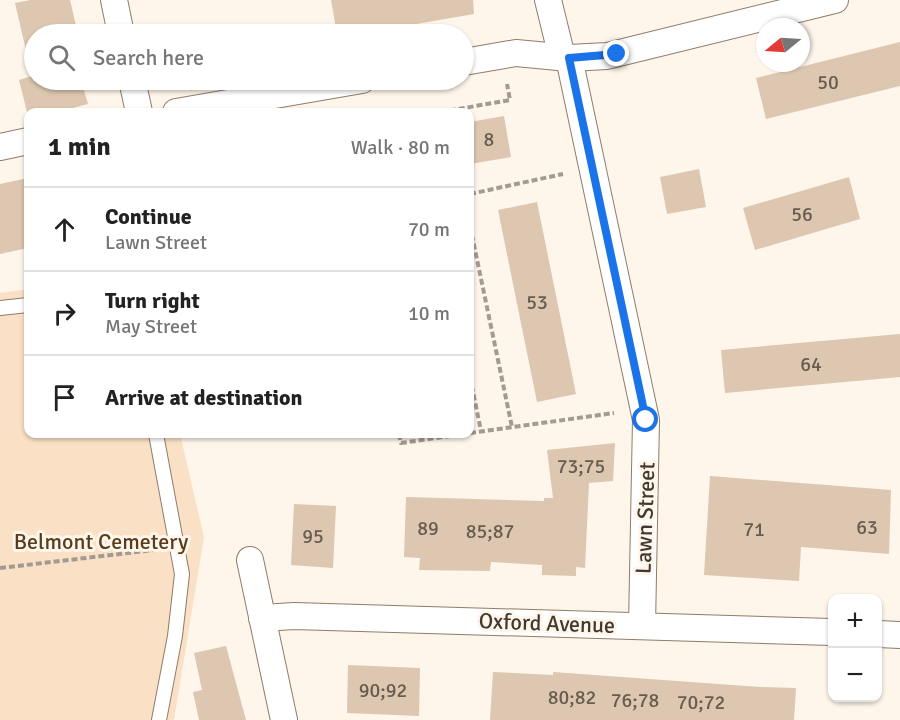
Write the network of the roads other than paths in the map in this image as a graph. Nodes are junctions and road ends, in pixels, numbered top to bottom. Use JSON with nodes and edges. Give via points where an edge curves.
{"nodes":[{"id":1,"x":114,"y":0,"type":"edge"},
{"id":2,"x":548,"y":0,"type":"edge"},
{"id":3,"x":835,"y":0,"type":"edge"},
{"id":4,"x":764,"y":8,"type":"edge"},
{"id":5,"x":119,"y":24,"type":"edge"},
{"id":6,"x":566,"y":58,"type":"junction"},
{"id":7,"x":474,"y":60,"type":"edge"},
{"id":8,"x":134,"y":90,"type":"edge"},
{"id":9,"x":304,"y":90,"type":"edge"},
{"id":10,"x":138,"y":108,"type":"edge"},
{"id":11,"x":199,"y":108,"type":"edge"},
{"id":12,"x":24,"y":142,"type":"edge"},
{"id":13,"x":0,"y":147,"type":"edge"},
{"id":14,"x":24,"y":305,"type":"edge"},
{"id":15,"x":0,"y":308,"type":"edge"},
{"id":16,"x":157,"y":438,"type":"edge"},
{"id":17,"x":250,"y":560,"type":"dead end"},
{"id":18,"x":262,"y":618,"type":"junction"},
{"id":19,"x":642,"y":626,"type":"junction"},
{"id":20,"x":828,"y":632,"type":"edge"},
{"id":21,"x":882,"y":634,"type":"edge"},
{"id":22,"x":900,"y":635,"type":"edge"},
{"id":23,"x":159,"y":720,"type":"edge"},
{"id":24,"x":284,"y":720,"type":"edge"}],
"edges":[{"from":1,"to":5,"type":"street"},
{"from":2,"to":6,"type":"street","name":"Lawn Street"},
{"from":3,"to":4,"type":"street"},
{"from":4,"to":6,"type":"street","via":[[617,54]]},
{"from":6,"to":7,"type":"street","via":[[516,53]]},
{"from":6,"to":19,"type":"street","name":"Lawn Street","via":[[645,414]]},
{"from":8,"to":10,"type":"street"},
{"from":9,"to":11,"type":"street"},
{"from":12,"to":13,"type":"street"},
{"from":14,"to":15,"type":"lane"},
{"from":16,"to":23,"type":"lane","via":[[182,574]]},
{"from":17,"to":18,"type":"street"},
{"from":18,"to":19,"type":"street","name":"Oxford Avenue"},
{"from":18,"to":24,"type":"street"},
{"from":19,"to":20,"type":"street","name":"Oxford Avenue"},
{"from":21,"to":22,"type":"street"}]}
